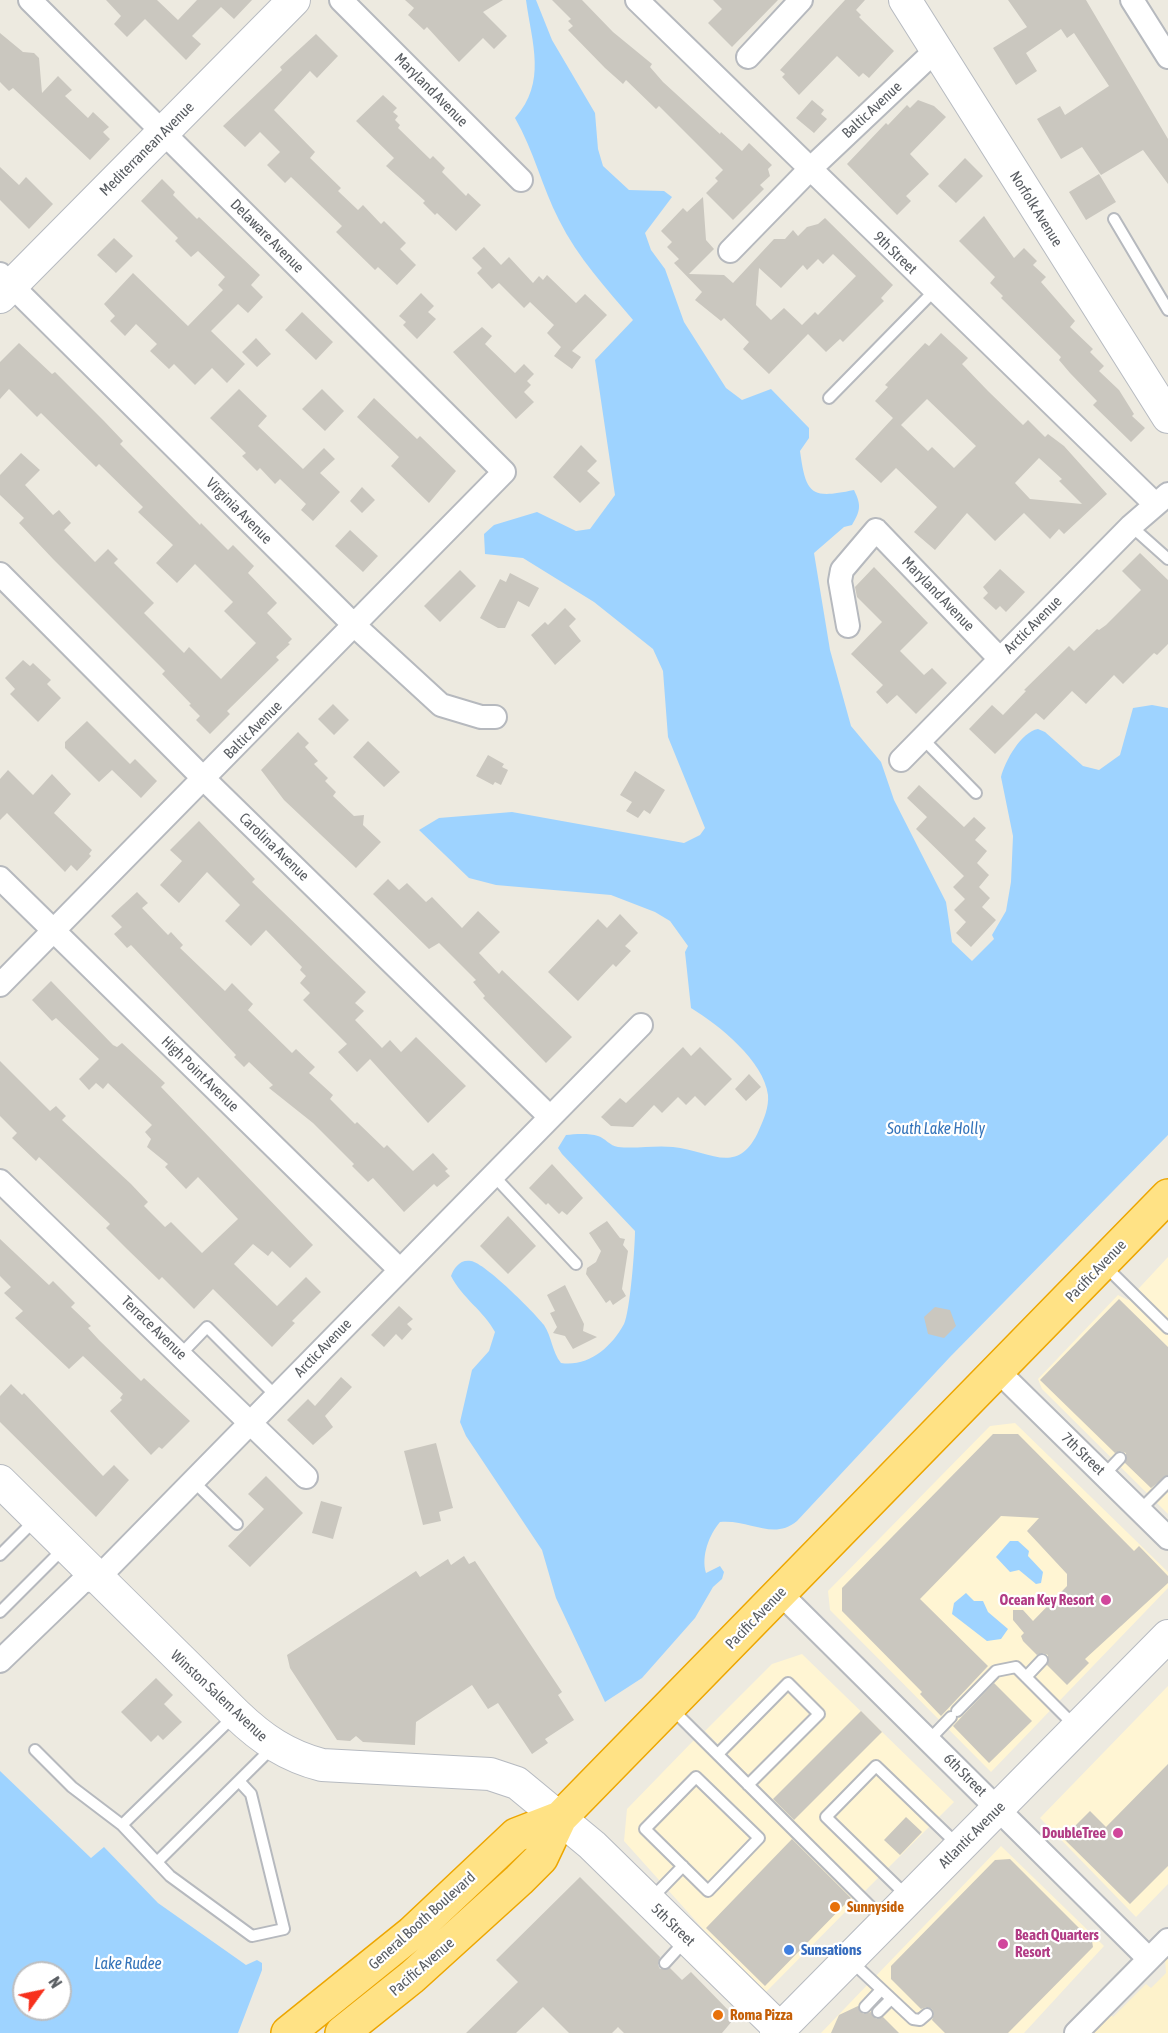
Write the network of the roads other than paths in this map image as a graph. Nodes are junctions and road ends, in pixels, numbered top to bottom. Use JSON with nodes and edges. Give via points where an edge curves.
{"nodes":[{"id":1,"x":30,"y":0,"type":"edge"},
{"id":2,"x":294,"y":0,"type":"edge"},
{"id":3,"x":341,"y":0,"type":"edge"},
{"id":4,"x":637,"y":0,"type":"edge"},
{"id":5,"x":801,"y":0,"type":"edge"},
{"id":6,"x":905,"y":0,"type":"edge"},
{"id":7,"x":1132,"y":0,"type":"edge"},
{"id":8,"x":936,"y":50,"type":"junction"},
{"id":9,"x":748,"y":57,"type":"dead end"},
{"id":10,"x":1168,"y":57,"type":"edge"},
{"id":11,"x":162,"y":134,"type":"junction"},
{"id":12,"x":809,"y":170,"type":"junction"},
{"id":13,"x":521,"y":180,"type":"dead end"},
{"id":14,"x":1114,"y":219,"type":"dead end"},
{"id":15,"x":730,"y":251,"type":"dead end"},
{"id":16,"x":4,"y":285,"type":"edge"},
{"id":17,"x":934,"y":291,"type":"junction"},
{"id":18,"x":1168,"y":310,"type":"edge"},
{"id":19,"x":829,"y":398,"type":"dead end"},
{"id":20,"x":1168,"y":417,"type":"edge"},
{"id":21,"x":504,"y":472,"type":"joint"},
{"id":22,"x":1162,"y":499,"type":"edge"},
{"id":23,"x":1131,"y":525,"type":"junction"},
{"id":24,"x":1168,"y":559,"type":"edge"},
{"id":25,"x":0,"y":574,"type":"edge"},
{"id":26,"x":355,"y":626,"type":"junction"},
{"id":27,"x":848,"y":626,"type":"dead end"},
{"id":28,"x":1000,"y":658,"type":"junction"},
{"id":29,"x":495,"y":717,"type":"dead end"},
{"id":30,"x":922,"y":738,"type":"junction"},
{"id":31,"x":901,"y":760,"type":"dead end"},
{"id":32,"x":204,"y":779,"type":"junction"},
{"id":33,"x":976,"y":794,"type":"dead end"},
{"id":34,"x":0,"y":878,"type":"edge"},
{"id":35,"x":53,"y":931,"type":"junction"},
{"id":36,"x":0,"y":985,"type":"edge"},
{"id":37,"x":641,"y":1025,"type":"dead end"},
{"id":38,"x":550,"y":1117,"type":"junction"},
{"id":39,"x":493,"y":1175,"type":"junction"},
{"id":40,"x":0,"y":1181,"type":"edge"},
{"id":41,"x":1168,"y":1196,"type":"edge"},
{"id":42,"x":576,"y":1264,"type":"dead end"},
{"id":43,"x":1102,"y":1264,"type":"junction"},
{"id":44,"x":400,"y":1270,"type":"junction"},
{"id":45,"x":1168,"y":1311,"type":"edge"},
{"id":46,"x":1160,"y":1320,"type":"junction"},
{"id":47,"x":1168,"y":1328,"type":"edge"},
{"id":48,"x":181,"y":1354,"type":"junction"},
{"id":49,"x":998,"y":1371,"type":"junction"},
{"id":50,"x":276,"y":1396,"type":"junction"},
{"id":51,"x":250,"y":1422,"type":"junction"},
{"id":52,"x":1120,"y":1458,"type":"dead end"},
{"id":53,"x":1104,"y":1475,"type":"junction"},
{"id":54,"x":306,"y":1477,"type":"dead end"},
{"id":55,"x":0,"y":1481,"type":"edge"},
{"id":56,"x":193,"y":1481,"type":"junction"},
{"id":57,"x":1168,"y":1482,"type":"edge"},
{"id":58,"x":1140,"y":1510,"type":"junction"},
{"id":59,"x":37,"y":1518,"type":"junction"},
{"id":60,"x":237,"y":1524,"type":"dead end"},
{"id":61,"x":1168,"y":1538,"type":"edge"},
{"id":62,"x":66,"y":1546,"type":"junction"},
{"id":63,"x":0,"y":1555,"type":"edge"},
{"id":64,"x":98,"y":1578,"type":"junction"},
{"id":65,"x":780,"y":1593,"type":"junction"},
{"id":66,"x":0,"y":1611,"type":"edge"},
{"id":67,"x":1168,"y":1636,"type":"edge"},
{"id":68,"x":1042,"y":1660,"type":"dead end"},
{"id":69,"x":0,"y":1661,"type":"edge"},
{"id":70,"x":1026,"y":1677,"type":"junction"},
{"id":71,"x":670,"y":1707,"type":"junction"},
{"id":72,"x":236,"y":1714,"type":"junction"},
{"id":73,"x":1077,"y":1728,"type":"junction"},
{"id":74,"x":929,"y":1740,"type":"junction"},
{"id":75,"x":274,"y":1746,"type":"junction"},
{"id":76,"x":35,"y":1750,"type":"dead end"},
{"id":77,"x":718,"y":1754,"type":"junction"},
{"id":78,"x":239,"y":1781,"type":"junction"},
{"id":79,"x":748,"y":1785,"type":"junction"},
{"id":80,"x":999,"y":1808,"type":"junction"},
{"id":81,"x":560,"y":1818,"type":"junction"},
{"id":82,"x":122,"y":1825,"type":"junction"},
{"id":83,"x":960,"y":1847,"type":"junction"},
{"id":84,"x":157,"y":1862,"type":"junction"},
{"id":85,"x":683,"y":1866,"type":"junction"},
{"id":86,"x":910,"y":1898,"type":"junction"},
{"id":87,"x":649,"y":1901,"type":"junction"},
{"id":88,"x":885,"y":1922,"type":"junction"},
{"id":89,"x":687,"y":1939,"type":"junction"},
{"id":90,"x":1168,"y":1940,"type":"edge"},
{"id":91,"x":849,"y":1959,"type":"junction"},
{"id":92,"x":1149,"y":1959,"type":"junction"},
{"id":93,"x":665,"y":1963,"type":"dead end"},
{"id":94,"x":881,"y":1990,"type":"junction"},
{"id":95,"x":891,"y":1999,"type":"junction"},
{"id":96,"x":865,"y":2007,"type":"dead end"},
{"id":97,"x":878,"y":2012,"type":"dead end"},
{"id":98,"x":927,"y":2014,"type":"dead end"},
{"id":99,"x":293,"y":2030,"type":"edge"},
{"id":100,"x":780,"y":2032,"type":"edge"},
{"id":101,"x":342,"y":2033,"type":"edge"},
{"id":102,"x":1076,"y":2033,"type":"edge"}],
"edges":[{"from":1,"to":11,"type":"street","name":"Delaware Avenue"},
{"from":2,"to":11,"type":"main road","name":"Mediterranean Avenue"},
{"from":3,"to":13,"type":"street","name":"Maryland Avenue"},
{"from":4,"to":12,"type":"street","name":"9th Street"},
{"from":5,"to":9,"type":"street"},
{"from":6,"to":8,"type":"main road","name":"Norfolk Avenue"},
{"from":7,"to":10,"type":"street"},
{"from":8,"to":12,"type":"street","name":"Baltic Avenue"},
{"from":8,"to":20,"type":"main road","name":"Norfolk Avenue"},
{"from":11,"to":16,"type":"main road","name":"Mediterranean Avenue"},
{"from":11,"to":21,"type":"street","name":"Delaware Avenue"},
{"from":12,"to":15,"type":"street","name":"Baltic Avenue"},
{"from":12,"to":17,"type":"street","name":"9th Street"},
{"from":14,"to":18,"type":"lane"},
{"from":16,"to":26,"type":"street","name":"Virginia Avenue"},
{"from":17,"to":19,"type":"lane"},
{"from":17,"to":22,"type":"street","name":"9th Street"},
{"from":21,"to":26,"type":"street","name":"Baltic Avenue"},
{"from":22,"to":23,"type":"street","name":"Arctic Avenue"},
{"from":23,"to":24,"type":"lane"},
{"from":23,"to":28,"type":"street","name":"Arctic Avenue"},
{"from":25,"to":32,"type":"street","name":"Carolina Avenue"},
{"from":26,"to":29,"type":"street","name":"Virginia Avenue","via":[[441,705],[481,717]]},
{"from":26,"to":32,"type":"street","name":"Baltic Avenue"},
{"from":27,"to":28,"type":"street","name":"Maryland Avenue","via":[[840,581],[842,570],[876,530]]},
{"from":28,"to":30,"type":"street","name":"Arctic Avenue"},
{"from":30,"to":31,"type":"street","name":"Arctic Avenue"},
{"from":30,"to":33,"type":"lane"},
{"from":32,"to":35,"type":"street","name":"Baltic Avenue"},
{"from":32,"to":38,"type":"street","name":"Carolina Avenue"},
{"from":34,"to":35,"type":"street","name":"High Point Avenue"},
{"from":35,"to":36,"type":"street","name":"Baltic Avenue"},
{"from":35,"to":44,"type":"street","name":"High Point Avenue"},
{"from":37,"to":38,"type":"street","name":"Arctic Avenue"},
{"from":38,"to":39,"type":"street","name":"Arctic Avenue"},
{"from":39,"to":42,"type":"lane"},
{"from":39,"to":44,"type":"street","name":"Arctic Avenue"},
{"from":40,"to":48,"type":"street","name":"Terrace Avenue"},
{"from":41,"to":43,"type":"highway","name":"Pacific Avenue"},
{"from":43,"to":46,"type":"lane"},
{"from":43,"to":49,"type":"highway","name":"Pacific Avenue"},
{"from":44,"to":50,"type":"street","name":"Arctic Avenue"},
{"from":45,"to":46,"type":"lane"},
{"from":46,"to":47,"type":"lane"},
{"from":48,"to":50,"type":"lane","via":[[207,1327]]},
{"from":48,"to":51,"type":"street","name":"Terrace Avenue"},
{"from":49,"to":53,"type":"street","name":"7th Street"},
{"from":49,"to":65,"type":"highway","name":"Pacific Avenue"},
{"from":50,"to":51,"type":"street","name":"Arctic Avenue"},
{"from":51,"to":54,"type":"street","name":"Terrace Avenue"},
{"from":51,"to":56,"type":"street","name":"Arctic Avenue"},
{"from":52,"to":53,"type":"lane"},
{"from":53,"to":58,"type":"street","name":"7th Street"},
{"from":55,"to":59,"type":"main road","name":"Winston Salem Avenue"},
{"from":56,"to":60,"type":"lane"},
{"from":56,"to":64,"type":"street","name":"Arctic Avenue"},
{"from":57,"to":58,"type":"lane"},
{"from":58,"to":61,"type":"street","name":"7th Street"},
{"from":59,"to":62,"type":"main road","name":"Winston Salem Avenue"},
{"from":59,"to":63,"type":"lane"},
{"from":62,"to":64,"type":"main road","name":"Winston Salem Avenue"},
{"from":62,"to":66,"type":"lane"},
{"from":64,"to":69,"type":"street","name":"Arctic Avenue","via":[[82,1582]]},
{"from":64,"to":72,"type":"main road","name":"Winston Salem Avenue"},
{"from":65,"to":71,"type":"highway","name":"Pacific Avenue"},
{"from":65,"to":74,"type":"street","name":"6th Street"},
{"from":67,"to":73,"type":"main road","name":"Atlantic Avenue"},
{"from":68,"to":70,"type":"lane"},
{"from":70,"to":73,"type":"lane"},
{"from":70,"to":74,"type":"lane","via":[[1016,1667],[996,1671],[971,1691]]},
{"from":71,"to":77,"type":"lane"},
{"from":71,"to":81,"type":"highway","name":"Pacific Avenue"},
{"from":72,"to":75,"type":"main road","name":"Winston Salem Avenue"},
{"from":72,"to":82,"type":"lane"},
{"from":73,"to":80,"type":"main road","name":"Atlantic Avenue"},
{"from":74,"to":80,"type":"street","name":"6th Street"},
{"from":75,"to":78,"type":"lane"},
{"from":75,"to":81,"type":"main road","name":"Winston Salem Avenue","via":[[322,1765],[490,1774],[517,1783]]},
{"from":76,"to":82,"type":"lane","via":[[72,1787]]},
{"from":77,"to":79,"type":"lane"},
{"from":77,"to":79,"type":"lane","via":[[788,1683],[819,1714]]},
{"from":78,"to":84,"type":"lane"},
{"from":78,"to":84,"type":"lane","via":[[251,1794],[284,1929],[252,1936],[170,1876]]},
{"from":79,"to":88,"type":"lane"},
{"from":80,"to":83,"type":"main road","name":"Atlantic Avenue"},
{"from":80,"to":92,"type":"street","name":"6th Street"},
{"from":81,"to":87,"type":"main road","name":"5th Street"},
{"from":81,"to":99,"type":"highway","name":"General Booth Boulevard","via":[[516,1835],[412,1933]]},
{"from":81,"to":101,"type":"highway","name":"Pacific Avenue","via":[[541,1858],[519,1880],[412,1977]]},
{"from":82,"to":84,"type":"lane"},
{"from":83,"to":86,"type":"main road","name":"Atlantic Avenue"},
{"from":83,"to":86,"type":"lane","via":[[876,1766],[826,1817]]},
{"from":85,"to":85,"type":"lane","via":[[645,1829],[696,1777],[759,1839],[708,1891]]},
{"from":85,"to":87,"type":"lane"},
{"from":86,"to":88,"type":"main road","name":"Atlantic Avenue"},
{"from":87,"to":89,"type":"main road","name":"5th Street"},
{"from":88,"to":91,"type":"main road","name":"Atlantic Avenue"},
{"from":89,"to":93,"type":"lane"},
{"from":89,"to":100,"type":"main road","name":"5th Street"},
{"from":90,"to":92,"type":"street"},
{"from":91,"to":94,"type":"lane"},
{"from":91,"to":100,"type":"main road","name":"Atlantic Avenue"},
{"from":92,"to":102,"type":"street"},
{"from":94,"to":95,"type":"lane"},
{"from":94,"to":96,"type":"lane"},
{"from":95,"to":97,"type":"lane"},
{"from":95,"to":98,"type":"lane","via":[[913,2019],[920,2020]]}]}
